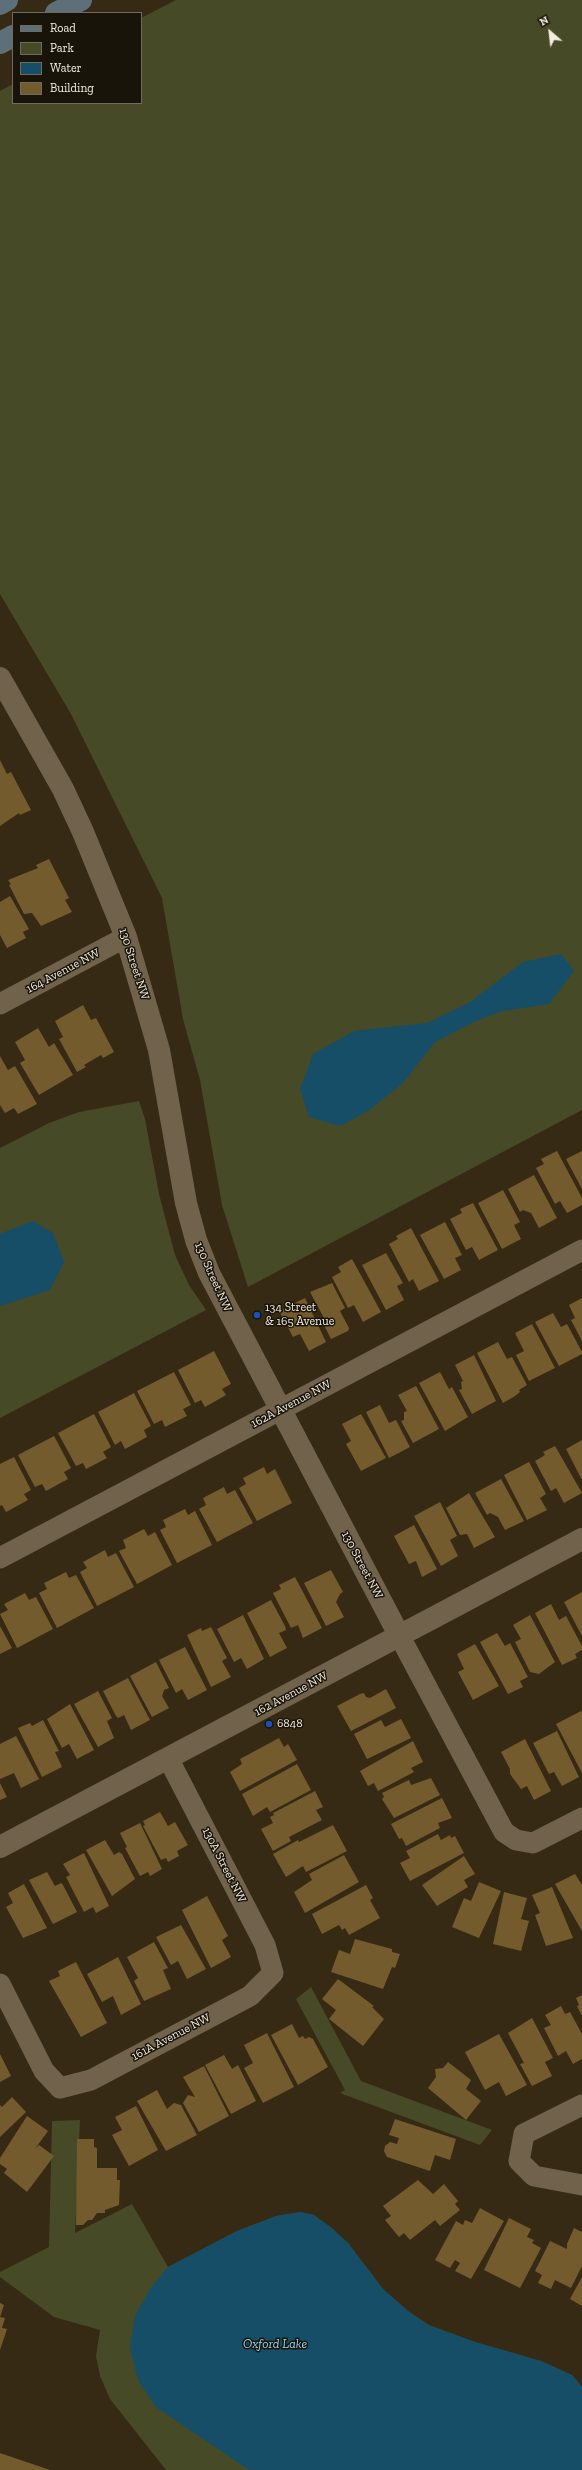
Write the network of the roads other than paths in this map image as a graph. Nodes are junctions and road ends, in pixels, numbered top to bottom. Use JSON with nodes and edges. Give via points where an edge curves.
{"nodes":[{"id":1,"x":7,"y":0,"type":"edge"},
{"id":2,"x":81,"y":0,"type":"edge"},
{"id":3,"x":0,"y":4,"type":"edge"},
{"id":4,"x":58,"y":12,"type":"edge"},
{"id":5,"x":12,"y":37,"type":"edge"},
{"id":6,"x":0,"y":43,"type":"edge"},
{"id":7,"x":0,"y":678,"type":"edge"},
{"id":8,"x":6,"y":702,"type":"edge"},
{"id":9,"x":126,"y":937,"type":"junction"},
{"id":10,"x":0,"y":1004,"type":"edge"},
{"id":11,"x":582,"y":1250,"type":"edge"},
{"id":12,"x":281,"y":1410,"type":"junction"},
{"id":13,"x":582,"y":1539,"type":"edge"},
{"id":14,"x":0,"y":1558,"type":"edge"},
{"id":15,"x":399,"y":1635,"type":"junction"},
{"id":16,"x":169,"y":1760,"type":"junction"},
{"id":17,"x":582,"y":1818,"type":"edge"},
{"id":18,"x":0,"y":1847,"type":"edge"},
{"id":19,"x":273,"y":1973,"type":"joint"},
{"id":20,"x":0,"y":1984,"type":"edge"},
{"id":21,"x":582,"y":2105,"type":"edge"},
{"id":22,"x":582,"y":2184,"type":"edge"}],
"edges":[{"from":1,"to":3,"type":"main road"},
{"from":2,"to":4,"type":"main road"},
{"from":5,"to":6,"type":"main road"},
{"from":7,"to":8,"type":"street","name":"130 Street NW"},
{"from":8,"to":9,"type":"street","name":"130 Street NW","via":[[84,832]]},
{"from":9,"to":10,"type":"street","name":"164 Avenue NW"},
{"from":9,"to":12,"type":"street","name":"130 Street NW","via":[[159,1050],[186,1203],[196,1240],[226,1308]]},
{"from":11,"to":12,"type":"street","name":"162A Avenue NW"},
{"from":12,"to":14,"type":"street","name":"162A Avenue NW"},
{"from":12,"to":15,"type":"street","name":"130 Street NW"},
{"from":13,"to":15,"type":"street","name":"162 Avenue NW"},
{"from":15,"to":16,"type":"street","name":"162 Avenue NW"},
{"from":15,"to":17,"type":"street","name":"130 Street NW","via":[[500,1825],[509,1836],[516,1840],[538,1841]]},
{"from":16,"to":18,"type":"street","name":"162 Avenue NW"},
{"from":16,"to":19,"type":"street","name":"130A Street NW","via":[[265,1945]]},
{"from":19,"to":20,"type":"street","name":"161A Avenue NW","via":[[250,1996],[91,2080],[60,2088],[44,2071]]},
{"from":21,"to":22,"type":"street","via":[[524,2134],[519,2161],[534,2176]]}]}
